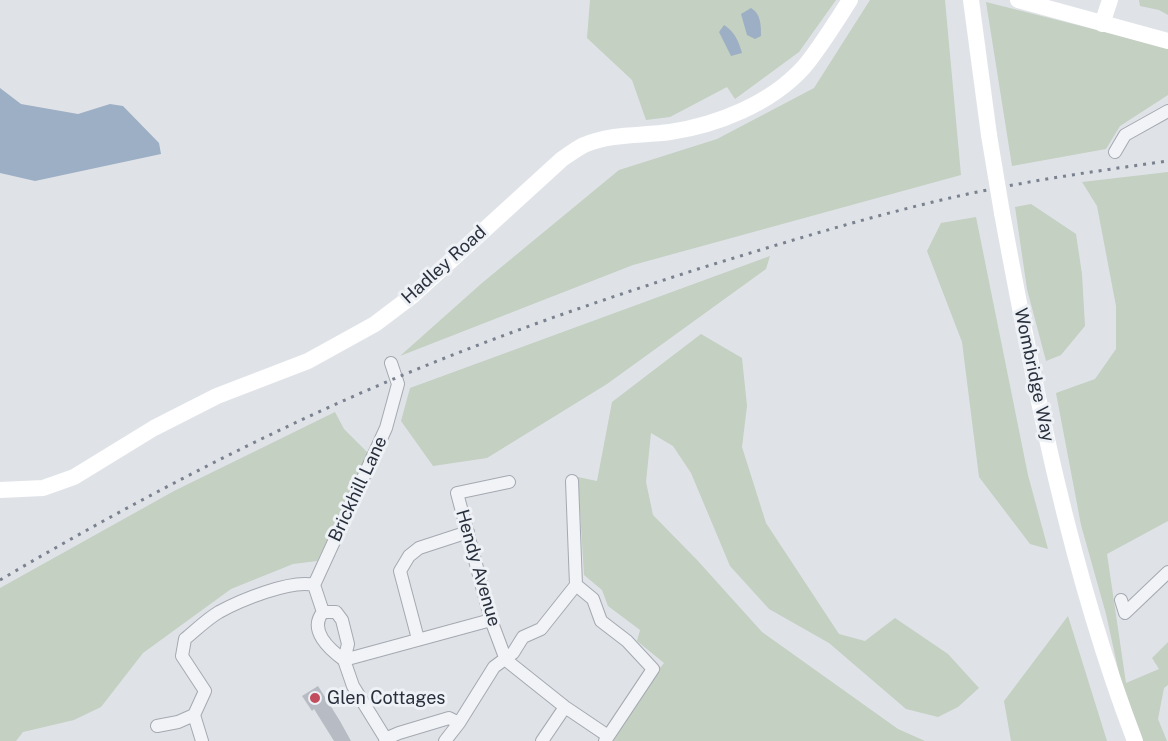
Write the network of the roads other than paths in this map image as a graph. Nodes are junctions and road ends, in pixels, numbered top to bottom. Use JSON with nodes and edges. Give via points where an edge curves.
{"nodes":[{"id":1,"x":850,"y":0,"type":"edge"},
{"id":2,"x":1018,"y":0,"type":"edge"},
{"id":3,"x":1110,"y":0,"type":"edge"},
{"id":4,"x":971,"y":1,"type":"edge"},
{"id":5,"x":1102,"y":24,"type":"junction"},
{"id":6,"x":1168,"y":41,"type":"edge"},
{"id":7,"x":1168,"y":111,"type":"edge"},
{"id":8,"x":1115,"y":152,"type":"dead end"},
{"id":9,"x":391,"y":363,"type":"dead end"},
{"id":10,"x":572,"y":481,"type":"dead end"},
{"id":11,"x":510,"y":482,"type":"dead end"},
{"id":12,"x":0,"y":490,"type":"edge"},
{"id":13,"x":468,"y":532,"type":"junction"},
{"id":14,"x":1168,"y":572,"type":"edge"},
{"id":15,"x":314,"y":585,"type":"junction"},
{"id":16,"x":576,"y":585,"type":"junction"},
{"id":17,"x":1121,"y":600,"type":"dead end"},
{"id":18,"x":323,"y":612,"type":"junction"},
{"id":19,"x":491,"y":620,"type":"junction"},
{"id":20,"x":418,"y":639,"type":"junction"},
{"id":21,"x":344,"y":660,"type":"junction"},
{"id":22,"x":506,"y":660,"type":"junction"},
{"id":23,"x":565,"y":706,"type":"junction"},
{"id":24,"x":194,"y":715,"type":"junction"},
{"id":25,"x":459,"y":723,"type":"junction"},
{"id":26,"x":157,"y":726,"type":"dead end"},
{"id":27,"x":606,"y":739,"type":"edge"},
{"id":28,"x":386,"y":740,"type":"edge"},
{"id":29,"x":202,"y":741,"type":"edge"},
{"id":30,"x":445,"y":741,"type":"edge"},
{"id":31,"x":542,"y":741,"type":"edge"},
{"id":32,"x":1135,"y":741,"type":"edge"}],
"edges":[{"from":1,"to":12,"type":"street","name":"Hadley Road","via":[[803,68],[782,87],[704,126],[622,135],[583,146],[561,160],[412,296],[375,324],[308,360],[217,396],[154,428],[74,477],[43,488]]},
{"from":2,"to":5,"type":"street"},
{"from":3,"to":5,"type":"street"},
{"from":4,"to":32,"type":"street","name":"Wombridge Way","bridge":true,"via":[[989,135],[1034,384],[1104,655]]},
{"from":5,"to":6,"type":"street"},
{"from":7,"to":8,"type":"street","via":[[1125,135]]},
{"from":9,"to":15,"type":"street","name":"Brickhill Lane","via":[[398,384],[386,428]]},
{"from":10,"to":16,"type":"street"},
{"from":11,"to":13,"type":"street","name":"Hendy Avenue","via":[[457,493]]},
{"from":13,"to":19,"type":"street","name":"Hendy Avenue"},
{"from":13,"to":20,"type":"street","via":[[418,548],[400,572]]},
{"from":14,"to":17,"type":"street","via":[[1125,613]]},
{"from":15,"to":18,"type":"street"},
{"from":15,"to":24,"type":"street","via":[[305,583],[269,591],[219,613],[184,639],[182,656],[205,691]]},
{"from":16,"to":22,"type":"street","via":[[541,629],[523,637]]},
{"from":16,"to":27,"type":"street","via":[[593,600],[601,621],[627,640],[653,669]]},
{"from":18,"to":21,"type":"street","via":[[316,627],[329,649]]},
{"from":18,"to":21,"type":"street","via":[[336,612],[342,620],[348,644]]},
{"from":19,"to":20,"type":"street"},
{"from":19,"to":22,"type":"street","name":"Hendy Avenue"},
{"from":20,"to":21,"type":"street"},
{"from":21,"to":28,"type":"street","via":[[353,686]]},
{"from":22,"to":23,"type":"street"},
{"from":22,"to":25,"type":"street","via":[[494,667]]},
{"from":23,"to":27,"type":"street"},
{"from":23,"to":31,"type":"street"},
{"from":24,"to":26,"type":"street"},
{"from":24,"to":29,"type":"street"},
{"from":25,"to":28,"type":"street","via":[[449,718]]},
{"from":25,"to":30,"type":"street"}]}
